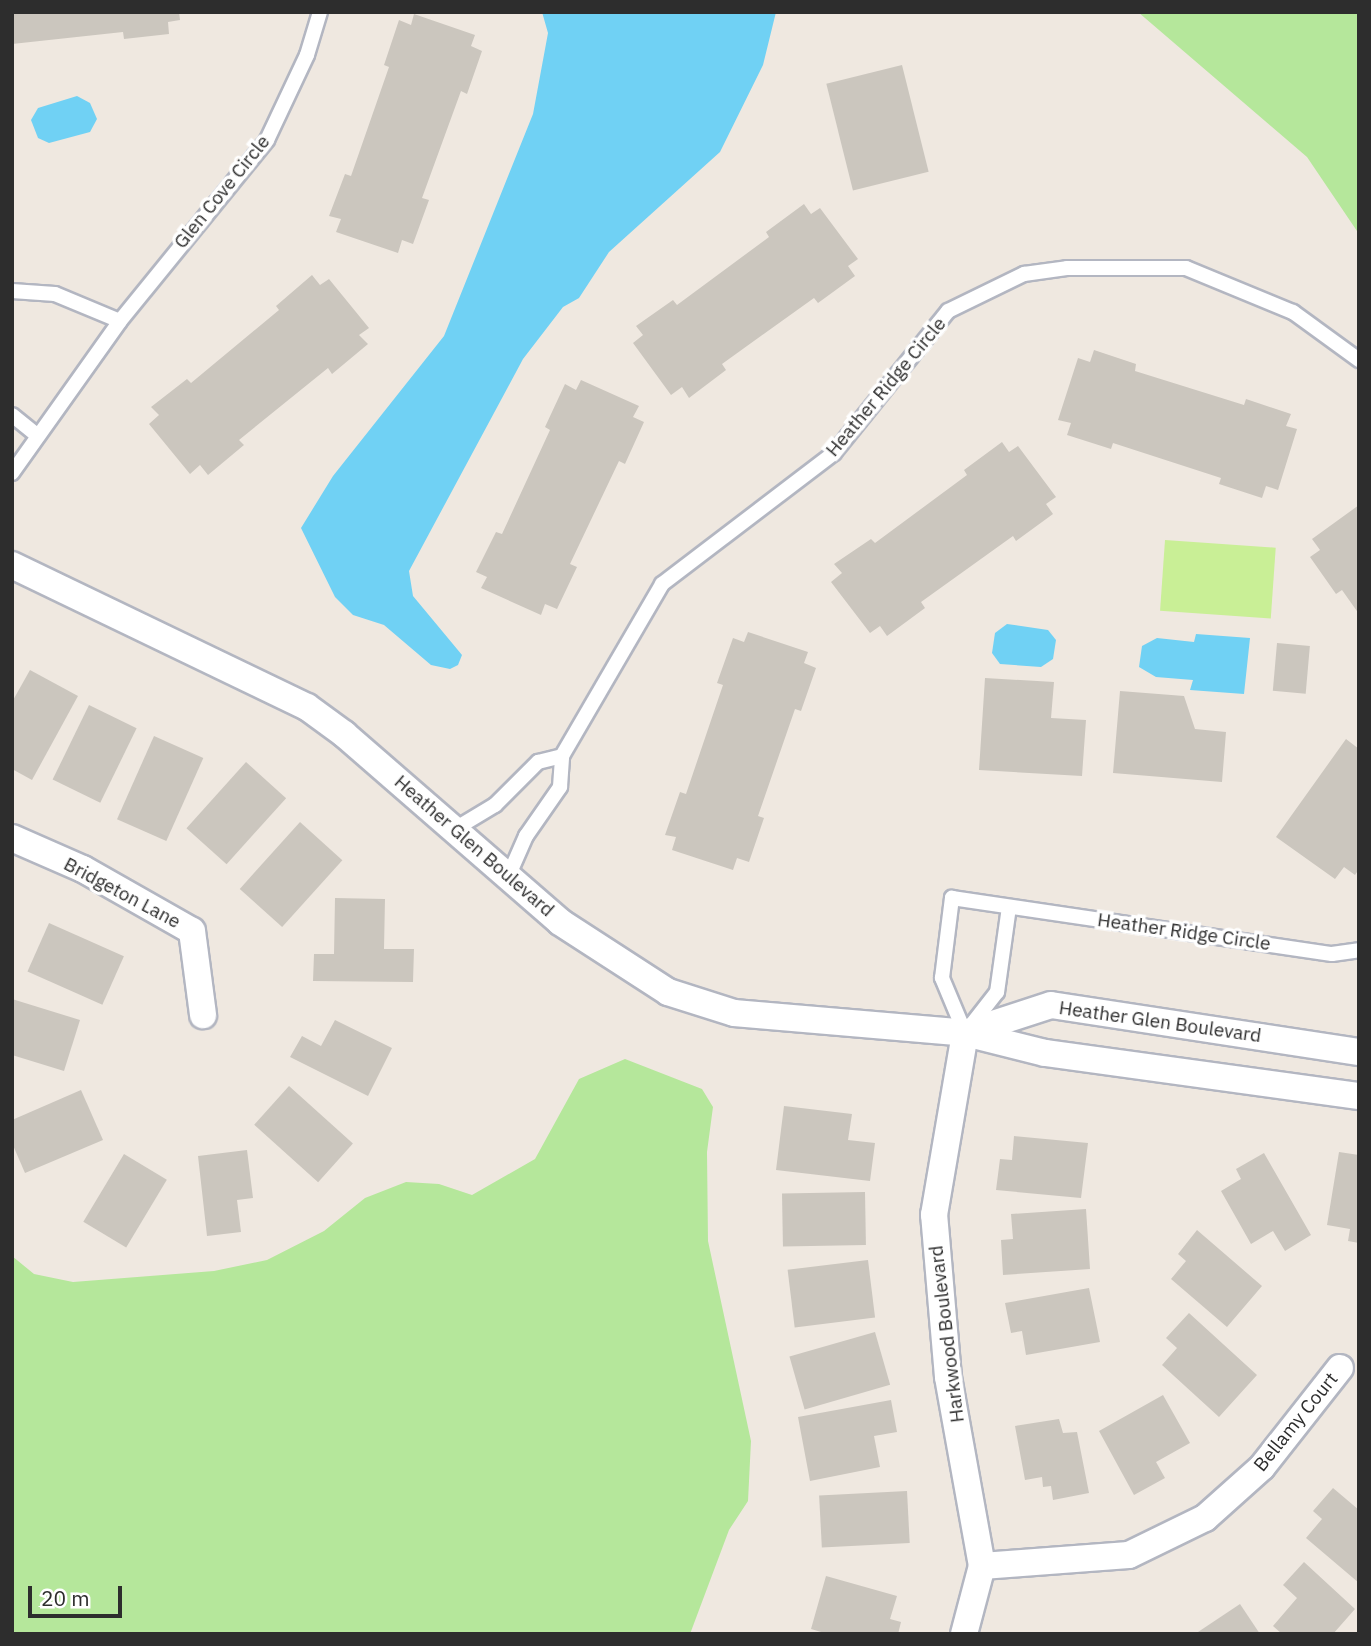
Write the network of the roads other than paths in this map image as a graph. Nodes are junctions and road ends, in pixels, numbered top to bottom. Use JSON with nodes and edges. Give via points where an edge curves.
{"nodes":[{"id":1,"x":320,"y":12,"type":"edge"},
{"id":2,"x":12,"y":291,"type":"edge"},
{"id":3,"x":120,"y":321,"type":"junction"},
{"id":4,"x":1359,"y":360,"type":"edge"},
{"id":5,"x":12,"y":415,"type":"edge"},
{"id":6,"x":38,"y":436,"type":"junction"},
{"id":7,"x":12,"y":473,"type":"edge"},
{"id":8,"x":12,"y":565,"type":"edge"},
{"id":9,"x":562,"y":756,"type":"junction"},
{"id":10,"x":454,"y":829,"type":"junction"},
{"id":11,"x":12,"y":838,"type":"edge"},
{"id":12,"x":508,"y":877,"type":"junction"},
{"id":13,"x":1009,"y":907,"type":"junction"},
{"id":14,"x":1359,"y":950,"type":"edge"},
{"id":15,"x":204,"y":1015,"type":"dead end"},
{"id":16,"x":965,"y":1033,"type":"junction"},
{"id":17,"x":1359,"y":1052,"type":"edge"},
{"id":18,"x":1359,"y":1096,"type":"edge"},
{"id":19,"x":1340,"y":1368,"type":"dead end"},
{"id":20,"x":982,"y":1566,"type":"junction"},
{"id":21,"x":964,"y":1634,"type":"edge"}],
"edges":[{"from":1,"to":3,"type":"lane","name":"Glen Cove Circle","via":[[307,55],[267,141]]},
{"from":2,"to":3,"type":"lane","via":[[55,294]]},
{"from":3,"to":6,"type":"lane","name":"Glen Cove Circle"},
{"from":4,"to":9,"type":"lane","name":"Heather Ridge Circle","via":[[1293,312],[1186,268],[1067,268],[1024,274],[948,311],[834,453],[662,584]]},
{"from":5,"to":6,"type":"lane"},
{"from":6,"to":7,"type":"lane","name":"Glen Cove Circle"},
{"from":8,"to":10,"type":"street","name":"Heather Glen Boulevard","via":[[307,707]]},
{"from":9,"to":10,"type":"lane","via":[[538,762],[495,805]]},
{"from":9,"to":12,"type":"lane","name":"Heather Ridge Circle","via":[[560,787],[526,836]]},
{"from":10,"to":12,"type":"street","name":"Heather Glen Boulevard"},
{"from":11,"to":15,"type":"street","name":"Bridgeton Lane","via":[[83,869],[192,931]]},
{"from":12,"to":16,"type":"street","name":"Heather Glen Boulevard","via":[[570,930],[668,992],[734,1013]]},
{"from":13,"to":14,"type":"lane","name":"Heather Ridge Circle","via":[[1332,954]]},
{"from":13,"to":16,"type":"lane","via":[[997,992]]},
{"from":13,"to":16,"type":"lane","name":"Heather Ridge Circle","via":[[952,898],[942,978]]},
{"from":16,"to":17,"type":"street","name":"Heather Glen Boulevard","via":[[1051,1005]]},
{"from":16,"to":18,"type":"street","name":"Heather Glen Boulevard","via":[[1045,1053]]},
{"from":16,"to":20,"type":"street","name":"Harkwood Boulevard","via":[[934,1215],[948,1377]]},
{"from":19,"to":20,"type":"street","name":"Bellamy Court","via":[[1262,1467],[1205,1518],[1129,1555]]},
{"from":20,"to":21,"type":"street","name":"Harkwood Boulevard"}]}
